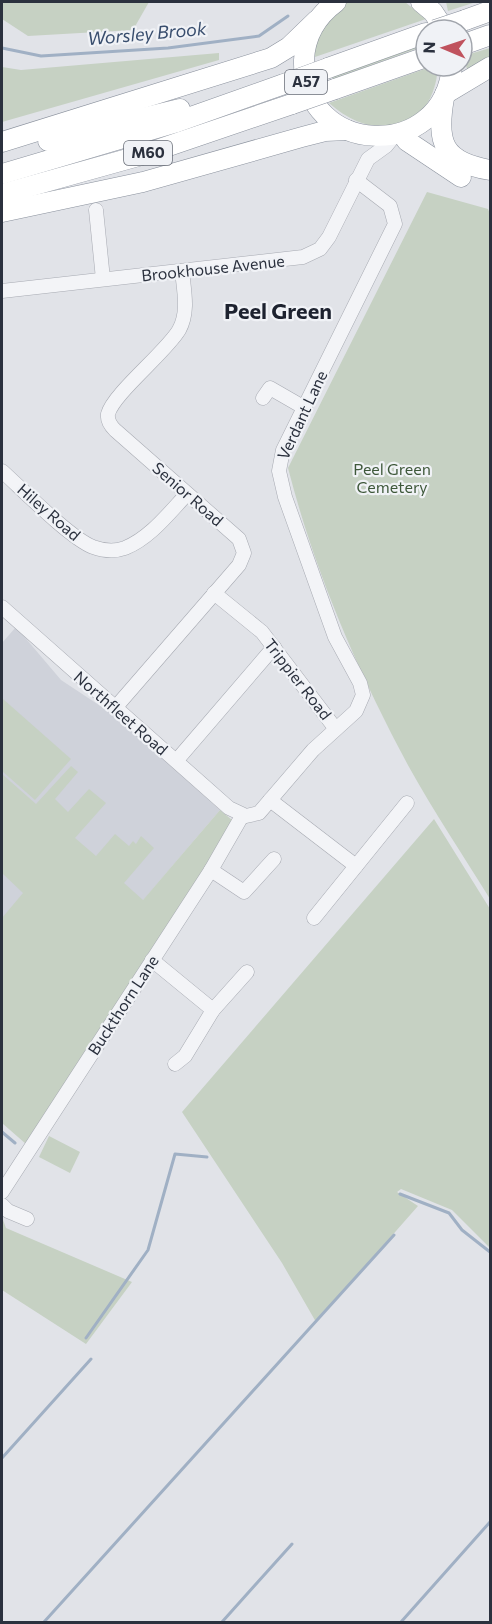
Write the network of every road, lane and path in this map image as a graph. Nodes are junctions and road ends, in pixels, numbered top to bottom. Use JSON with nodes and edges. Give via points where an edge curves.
{"nodes":[{"id":1,"x":421,"y":2,"type":"edge"},
{"id":2,"x":326,"y":11,"type":"edge"},
{"id":3,"x":490,"y":11,"type":"edge"},
{"id":4,"x":437,"y":18,"type":"edge"},
{"id":5,"x":471,"y":18,"type":"edge"},
{"id":6,"x":414,"y":37,"type":"edge"},
{"id":7,"x":414,"y":61,"type":"edge"},
{"id":8,"x":483,"y":71,"type":"edge"},
{"id":9,"x":449,"y":78,"type":"edge"},
{"id":10,"x":284,"y":84,"type":"junction"},
{"id":11,"x":445,"y":95,"type":"junction"},
{"id":12,"x":353,"y":132,"type":"junction"},
{"id":13,"x":398,"y":134,"type":"junction"},
{"id":14,"x":2,"y":142,"type":"edge"},
{"id":15,"x":2,"y":150,"type":"edge"},
{"id":16,"x":368,"y":159,"type":"junction"},
{"id":17,"x":490,"y":170,"type":"edge"},
{"id":18,"x":2,"y":174,"type":"edge"},
{"id":19,"x":356,"y":180,"type":"junction"},
{"id":20,"x":490,"y":181,"type":"edge"},
{"id":21,"x":2,"y":194,"type":"edge"},
{"id":22,"x":96,"y":210,"type":"dead end"},
{"id":23,"x":2,"y":212,"type":"edge"},
{"id":24,"x":182,"y":271,"type":"junction"},
{"id":25,"x":103,"y":279,"type":"junction"},
{"id":26,"x":2,"y":291,"type":"edge"},
{"id":27,"x":263,"y":398,"type":"dead end"},
{"id":28,"x":303,"y":407,"type":"junction"},
{"id":29,"x":2,"y":471,"type":"edge"},
{"id":30,"x":187,"y":494,"type":"junction"},
{"id":31,"x":214,"y":593,"type":"junction"},
{"id":32,"x":2,"y":608,"type":"edge"},
{"id":33,"x":274,"y":647,"type":"junction"},
{"id":34,"x":115,"y":708,"type":"junction"},
{"id":35,"x":335,"y":728,"type":"junction"},
{"id":36,"x":177,"y":760,"type":"junction"},
{"id":37,"x":270,"y":800,"type":"junction"},
{"id":38,"x":407,"y":803,"type":"dead end"},
{"id":39,"x":242,"y":816,"type":"junction"},
{"id":40,"x":274,"y":859,"type":"dead end"},
{"id":41,"x":356,"y":866,"type":"junction"},
{"id":42,"x":211,"y":870,"type":"junction"},
{"id":43,"x":314,"y":918,"type":"dead end"},
{"id":44,"x":152,"y":960,"type":"junction"},
{"id":45,"x":247,"y":972,"type":"dead end"},
{"id":46,"x":213,"y":1010,"type":"junction"},
{"id":47,"x":175,"y":1064,"type":"dead end"},
{"id":48,"x":2,"y":1192,"type":"edge"},
{"id":49,"x":2,"y":1204,"type":"edge"},
{"id":50,"x":27,"y":1219,"type":"dead end"}],
"edges":[{"from":1,"to":4,"type":"highway"},
{"from":2,"to":12,"type":"highway","number":"A57","via":[[306,45],[306,82],[324,114]]},
{"from":2,"to":14,"type":"highway","via":[[282,52]]},
{"from":3,"to":5,"type":"highway","bridge":true},
{"from":6,"to":10,"type":"highway","number":"M60","bridge":true},
{"from":7,"to":21,"type":"highway","number":"M60","bridge":true,"via":[[142,155]]},
{"from":8,"to":11,"type":"highway"},
{"from":9,"to":11,"type":"highway"},
{"from":10,"to":15,"type":"highway"},
{"from":10,"to":18,"type":"highway","number":"M60","via":[[174,123]]},
{"from":11,"to":13,"type":"highway","via":[[423,122]]},
{"from":11,"to":17,"type":"highway","via":[[440,129],[448,151],[463,164]]},
{"from":12,"to":13,"type":"highway"},
{"from":12,"to":16,"type":"street"},
{"from":12,"to":23,"type":"highway","via":[[302,137],[143,182]]},
{"from":13,"to":16,"type":"street","name":"Brookhouse Avenue"},
{"from":13,"to":20,"type":"highway","via":[[461,177]]},
{"from":16,"to":19,"type":"street","name":"Brookhouse Avenue"},
{"from":19,"to":24,"type":"street","name":"Brookhouse Avenue","via":[[329,237],[312,253],[294,259]]},
{"from":19,"to":28,"type":"street","name":"Verdant Lane","via":[[390,206],[395,224]]},
{"from":22,"to":25,"type":"street"},
{"from":24,"to":25,"type":"street","name":"Brookhouse Avenue"},
{"from":24,"to":30,"type":"street","name":"Senior Road","via":[[186,304],[180,329],[108,416],[115,430]]},
{"from":25,"to":26,"type":"street","name":"Brookhouse Avenue"},
{"from":27,"to":28,"type":"street","via":[[270,388]]},
{"from":28,"to":35,"type":"street","name":"Verdant Lane","via":[[282,450],[279,476],[335,637],[362,690],[356,711]]},
{"from":29,"to":30,"type":"street","name":"Hiley Road","via":[[82,541],[103,550],[131,545]]},
{"from":30,"to":31,"type":"street","name":"Senior Road","via":[[239,539],[244,549],[239,565]]},
{"from":31,"to":33,"type":"street","name":"Trippier Road","via":[[262,632]]},
{"from":31,"to":34,"type":"street","name":"Senior Road"},
{"from":32,"to":34,"type":"street","name":"Northfleet Road"},
{"from":33,"to":35,"type":"street","name":"Trippier Road"},
{"from":33,"to":36,"type":"street"},
{"from":34,"to":36,"type":"street","name":"Northfleet Road"},
{"from":35,"to":37,"type":"street","name":"Trippier Road"},
{"from":36,"to":39,"type":"street","name":"Northfleet Road"},
{"from":37,"to":39,"type":"street","name":"Trippier Road","via":[[255,815]]},
{"from":37,"to":41,"type":"street"},
{"from":38,"to":41,"type":"street"},
{"from":39,"to":42,"type":"street","name":"Buckthorn Lane"},
{"from":40,"to":42,"type":"street","via":[[244,892]]},
{"from":41,"to":43,"type":"street"},
{"from":42,"to":44,"type":"street","name":"Buckthorn Lane"},
{"from":44,"to":46,"type":"street"},
{"from":44,"to":48,"type":"street","name":"Buckthorn Lane"},
{"from":45,"to":46,"type":"street"},
{"from":46,"to":47,"type":"street","via":[[185,1056]]},
{"from":49,"to":50,"type":"street"}]}
